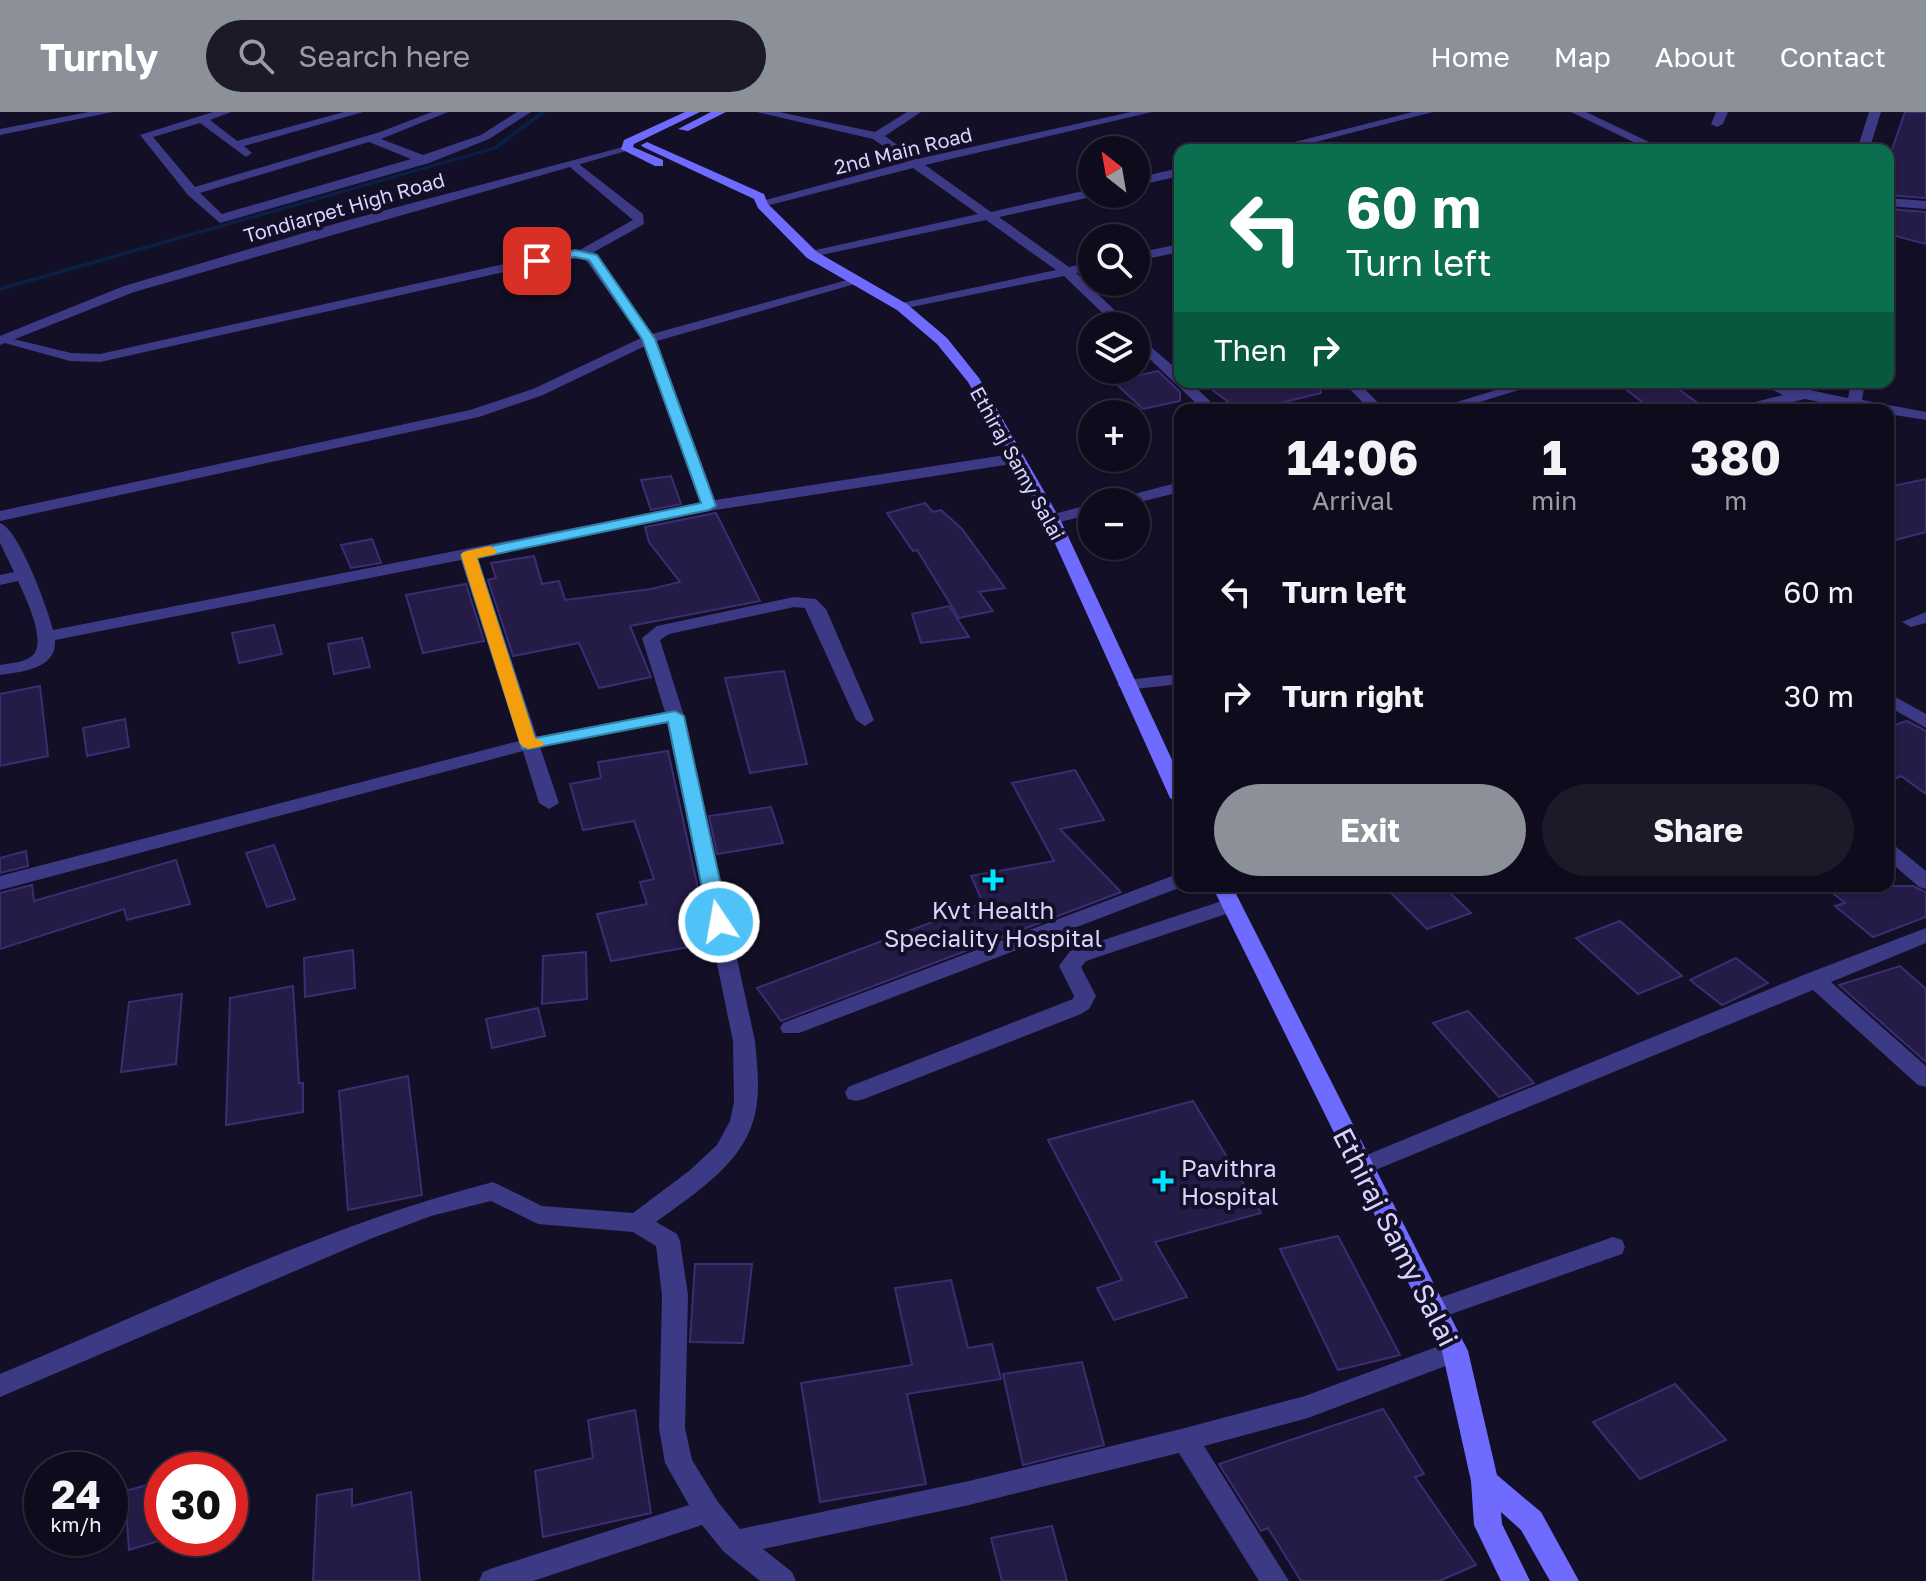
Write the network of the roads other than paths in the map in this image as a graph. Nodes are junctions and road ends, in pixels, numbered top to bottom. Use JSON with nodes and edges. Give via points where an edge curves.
{"nodes":[{"id":1,"x":107,"y":112,"type":"edge"},
{"id":2,"x":225,"y":112,"type":"edge"},
{"id":3,"x":357,"y":112,"type":"edge"},
{"id":4,"x":442,"y":112,"type":"edge"},
{"id":5,"x":525,"y":112,"type":"edge"},
{"id":6,"x":694,"y":112,"type":"edge"},
{"id":7,"x":720,"y":112,"type":"edge"},
{"id":8,"x":763,"y":112,"type":"edge"},
{"id":9,"x":915,"y":112,"type":"edge"},
{"id":10,"x":1146,"y":112,"type":"edge"},
{"id":11,"x":1427,"y":112,"type":"edge"},
{"id":12,"x":1577,"y":112,"type":"edge"},
{"id":13,"x":1875,"y":112,"type":"edge"},
{"id":14,"x":202,"y":119,"type":"junction"},
{"id":15,"x":0,"y":132,"type":"edge"},
{"id":16,"x":877,"y":136,"type":"junction"},
{"id":17,"x":369,"y":138,"type":"junction"},
{"id":18,"x":1294,"y":144,"type":"edge"},
{"id":19,"x":1647,"y":144,"type":"edge"},
{"id":20,"x":1865,"y":144,"type":"edge"},
{"id":21,"x":235,"y":145,"type":"junction"},
{"id":22,"x":627,"y":149,"type":"junction"},
{"id":23,"x":425,"y":160,"type":"junction"},
{"id":24,"x":917,"y":163,"type":"junction"},
{"id":25,"x":575,"y":165,"type":"junction"},
{"id":26,"x":265,"y":169,"type":"junction"},
{"id":27,"x":1174,"y":173,"type":"edge"},
{"id":28,"x":1150,"y":179,"type":"edge"},
{"id":29,"x":192,"y":192,"type":"junction"},
{"id":30,"x":1078,"y":196,"type":"edge"},
{"id":31,"x":1894,"y":202,"type":"edge"},
{"id":32,"x":762,"y":205,"type":"junction"},
{"id":33,"x":1926,"y":205,"type":"edge"},
{"id":34,"x":991,"y":217,"type":"junction"},
{"id":35,"x":1174,"y":249,"type":"edge"},
{"id":36,"x":583,"y":253,"type":"junction"},
{"id":37,"x":1150,"y":254,"type":"edge"},
{"id":38,"x":812,"y":255,"type":"junction"},
{"id":39,"x":1078,"y":269,"type":"edge"},
{"id":40,"x":1067,"y":272,"type":"junction"},
{"id":41,"x":858,"y":281,"type":"junction"},
{"id":42,"x":902,"y":307,"type":"junction"},
{"id":43,"x":1109,"y":312,"type":"edge"},
{"id":44,"x":649,"y":339,"type":"junction"},
{"id":45,"x":3,"y":340,"type":"edge"},
{"id":46,"x":1150,"y":351,"type":"edge"},
{"id":47,"x":1174,"y":374,"type":"edge"},
{"id":48,"x":1188,"y":388,"type":"edge"},
{"id":49,"x":1356,"y":388,"type":"edge"},
{"id":50,"x":1517,"y":388,"type":"edge"},
{"id":51,"x":1777,"y":388,"type":"edge"},
{"id":52,"x":1804,"y":395,"type":"junction"},
{"id":53,"x":1205,"y":404,"type":"dead end"},
{"id":54,"x":1372,"y":404,"type":"edge"},
{"id":55,"x":1459,"y":404,"type":"edge"},
{"id":56,"x":1766,"y":404,"type":"edge"},
{"id":57,"x":1849,"y":404,"type":"edge"},
{"id":58,"x":1894,"y":411,"type":"edge"},
{"id":59,"x":1926,"y":416,"type":"edge"},
{"id":60,"x":1018,"y":458,"type":"junction"},
{"id":61,"x":1174,"y":489,"type":"edge"},
{"id":62,"x":1150,"y":495,"type":"edge"},
{"id":63,"x":709,"y":506,"type":"junction"},
{"id":64,"x":1078,"y":512,"type":"edge"},
{"id":65,"x":0,"y":516,"type":"edge"},
{"id":66,"x":1052,"y":519,"type":"junction"},
{"id":67,"x":0,"y":528,"type":"edge"},
{"id":68,"x":468,"y":555,"type":"junction"},
{"id":69,"x":25,"y":574,"type":"junction"},
{"id":70,"x":0,"y":580,"type":"edge"},
{"id":71,"x":48,"y":636,"type":"junction"},
{"id":72,"x":0,"y":670,"type":"edge"},
{"id":73,"x":1174,"y":680,"type":"edge"},
{"id":74,"x":1126,"y":685,"type":"junction"},
{"id":75,"x":1894,"y":702,"type":"edge"},
{"id":76,"x":675,"y":716,"type":"junction"},
{"id":77,"x":865,"y":720,"type":"dead end"},
{"id":78,"x":1926,"y":722,"type":"edge"},
{"id":79,"x":528,"y":744,"type":"junction"},
{"id":80,"x":1174,"y":785,"type":"edge"},
{"id":81,"x":549,"y":803,"type":"dead end"},
{"id":82,"x":1894,"y":855,"type":"edge"},
{"id":83,"x":1174,"y":882,"type":"edge"},
{"id":84,"x":1926,"y":882,"type":"edge"},
{"id":85,"x":0,"y":883,"type":"edge"},
{"id":86,"x":1227,"y":895,"type":"edge"},
{"id":87,"x":1926,"y":935,"type":"edge"},
{"id":88,"x":1814,"y":979,"type":"junction"},
{"id":89,"x":791,"y":1028,"type":"dead end"},
{"id":90,"x":1926,"y":1079,"type":"edge"},
{"id":91,"x":856,"y":1093,"type":"dead end"},
{"id":92,"x":1360,"y":1167,"type":"junction"},
{"id":93,"x":638,"y":1223,"type":"junction"},
{"id":94,"x":1613,"y":1247,"type":"dead end"},
{"id":95,"x":1434,"y":1310,"type":"junction"},
{"id":96,"x":1455,"y":1351,"type":"junction"},
{"id":97,"x":0,"y":1386,"type":"edge"},
{"id":98,"x":1185,"y":1440,"type":"junction"},
{"id":99,"x":1485,"y":1481,"type":"junction"},
{"id":100,"x":708,"y":1511,"type":"junction"},
{"id":101,"x":734,"y":1543,"type":"junction"},
{"id":102,"x":772,"y":1578,"type":"edge"},
{"id":103,"x":493,"y":1581,"type":"edge"},
{"id":104,"x":1275,"y":1581,"type":"edge"},
{"id":105,"x":1516,"y":1581,"type":"edge"},
{"id":106,"x":1565,"y":1581,"type":"edge"}],
"edges":[{"from":1,"to":15,"type":"street"},
{"from":2,"to":14,"type":"street"},
{"from":3,"to":21,"type":"street"},
{"from":4,"to":17,"type":"street"},
{"from":5,"to":23,"type":"street","via":[[485,137]]},
{"from":6,"to":22,"type":"main road","name":"Tondiarpet High Road","via":[[628,142]]},
{"from":7,"to":32,"type":"main road","name":"Ethiraj Samy Salai","via":[[647,145],[760,197]]},
{"from":8,"to":16,"type":"street"},
{"from":9,"to":16,"type":"street"},
{"from":10,"to":24,"type":"street","name":"2nd Main Road"},
{"from":11,"to":18,"type":"street"},
{"from":12,"to":19,"type":"street"},
{"from":13,"to":20,"type":"street"},
{"from":14,"to":21,"type":"street"},
{"from":14,"to":29,"type":"street","via":[[146,135]]},
{"from":16,"to":24,"type":"street"},
{"from":17,"to":23,"type":"street"},
{"from":17,"to":26,"type":"street"},
{"from":21,"to":26,"type":"street"},
{"from":22,"to":25,"type":"street","name":"Tondiarpet High Road"},
{"from":22,"to":32,"type":"main road","name":"Ethiraj Samy Salai","via":[[738,200]]},
{"from":23,"to":29,"type":"street","via":[[220,219]]},
{"from":24,"to":32,"type":"street","name":"2nd Main Road"},
{"from":24,"to":34,"type":"street"},
{"from":25,"to":36,"type":"street","via":[[640,221]]},
{"from":25,"to":45,"type":"street","name":"Tondiarpet High Road","via":[[129,289]]},
{"from":26,"to":29,"type":"street"},
{"from":27,"to":28,"type":"street"},
{"from":30,"to":34,"type":"street"},
{"from":31,"to":33,"type":"street"},
{"from":32,"to":38,"type":"main road","name":"Ethiraj Samy Salai"},
{"from":34,"to":38,"type":"street"},
{"from":34,"to":40,"type":"street"},
{"from":35,"to":37,"type":"street"},
{"from":36,"to":44,"type":"street","via":[[593,258]]},
{"from":36,"to":45,"type":"street","via":[[100,358],[70,357]]},
{"from":38,"to":41,"type":"main road","name":"Ethiraj Samy Salai"},
{"from":39,"to":40,"type":"street"},
{"from":40,"to":42,"type":"street"},
{"from":40,"to":43,"type":"street"},
{"from":41,"to":42,"type":"main road","name":"Ethiraj Samy Salai"},
{"from":41,"to":44,"type":"street"},
{"from":42,"to":60,"type":"main road","name":"Ethiraj Samy Salai","via":[[942,341],[974,381]]},
{"from":44,"to":63,"type":"street"},
{"from":44,"to":65,"type":"street","via":[[538,392],[483,411]]},
{"from":46,"to":47,"type":"street"},
{"from":48,"to":53,"type":"street"},
{"from":49,"to":54,"type":"street"},
{"from":50,"to":55,"type":"street"},
{"from":51,"to":52,"type":"street"},
{"from":52,"to":56,"type":"street"},
{"from":52,"to":57,"type":"street"},
{"from":58,"to":59,"type":"street"},
{"from":60,"to":63,"type":"street"},
{"from":60,"to":66,"type":"main road","name":"Ethiraj Samy Salai"},
{"from":61,"to":62,"type":"street"},
{"from":63,"to":68,"type":"street"},
{"from":64,"to":66,"type":"street"},
{"from":66,"to":74,"type":"main road","name":"Ethiraj Samy Salai"},
{"from":67,"to":69,"type":"street"},
{"from":68,"to":71,"type":"street"},
{"from":68,"to":79,"type":"street"},
{"from":69,"to":70,"type":"street"},
{"from":69,"to":71,"type":"street"},
{"from":71,"to":72,"type":"street","via":[[46,652],[38,660]]},
{"from":73,"to":74,"type":"street"},
{"from":74,"to":80,"type":"main road","name":"Ethiraj Samy Salai"},
{"from":75,"to":78,"type":"street"},
{"from":76,"to":77,"type":"street","via":[[650,644],[655,633],[803,602],[817,609]]},
{"from":76,"to":79,"type":"street"},
{"from":76,"to":93,"type":"street","via":[[744,1041],[743,1120],[727,1152]]},
{"from":79,"to":81,"type":"street"},
{"from":79,"to":85,"type":"street"},
{"from":82,"to":84,"type":"street"},
{"from":83,"to":89,"type":"street"},
{"from":86,"to":91,"type":"street","via":[[1078,956],[1070,966],[1085,996],[1073,1009]]},
{"from":86,"to":92,"type":"main road","name":"Ethiraj Samy Salai"},
{"from":87,"to":88,"type":"street"},
{"from":88,"to":90,"type":"street"},
{"from":88,"to":92,"type":"street"},
{"from":92,"to":95,"type":"main road","name":"Ethiraj Samy Salai"},
{"from":93,"to":97,"type":"street","via":[[538,1215],[493,1191],[361,1232]]},
{"from":93,"to":100,"type":"street","via":[[668,1241],[675,1295],[672,1428],[679,1463]]},
{"from":94,"to":95,"type":"street"},
{"from":95,"to":96,"type":"main road","name":"Ethiraj Samy Salai"},
{"from":96,"to":98,"type":"street","via":[[1308,1407]]},
{"from":96,"to":99,"type":"main road","name":"Ethiraj Samy Salai"},
{"from":98,"to":101,"type":"street"},
{"from":98,"to":104,"type":"street"},
{"from":99,"to":105,"type":"main road","name":"Ethiraj Samy Salai","via":[[1488,1525]]},
{"from":99,"to":106,"type":"main road","via":[[1531,1521]]},
{"from":100,"to":101,"type":"street"},
{"from":100,"to":103,"type":"street"},
{"from":101,"to":102,"type":"street"}]}
